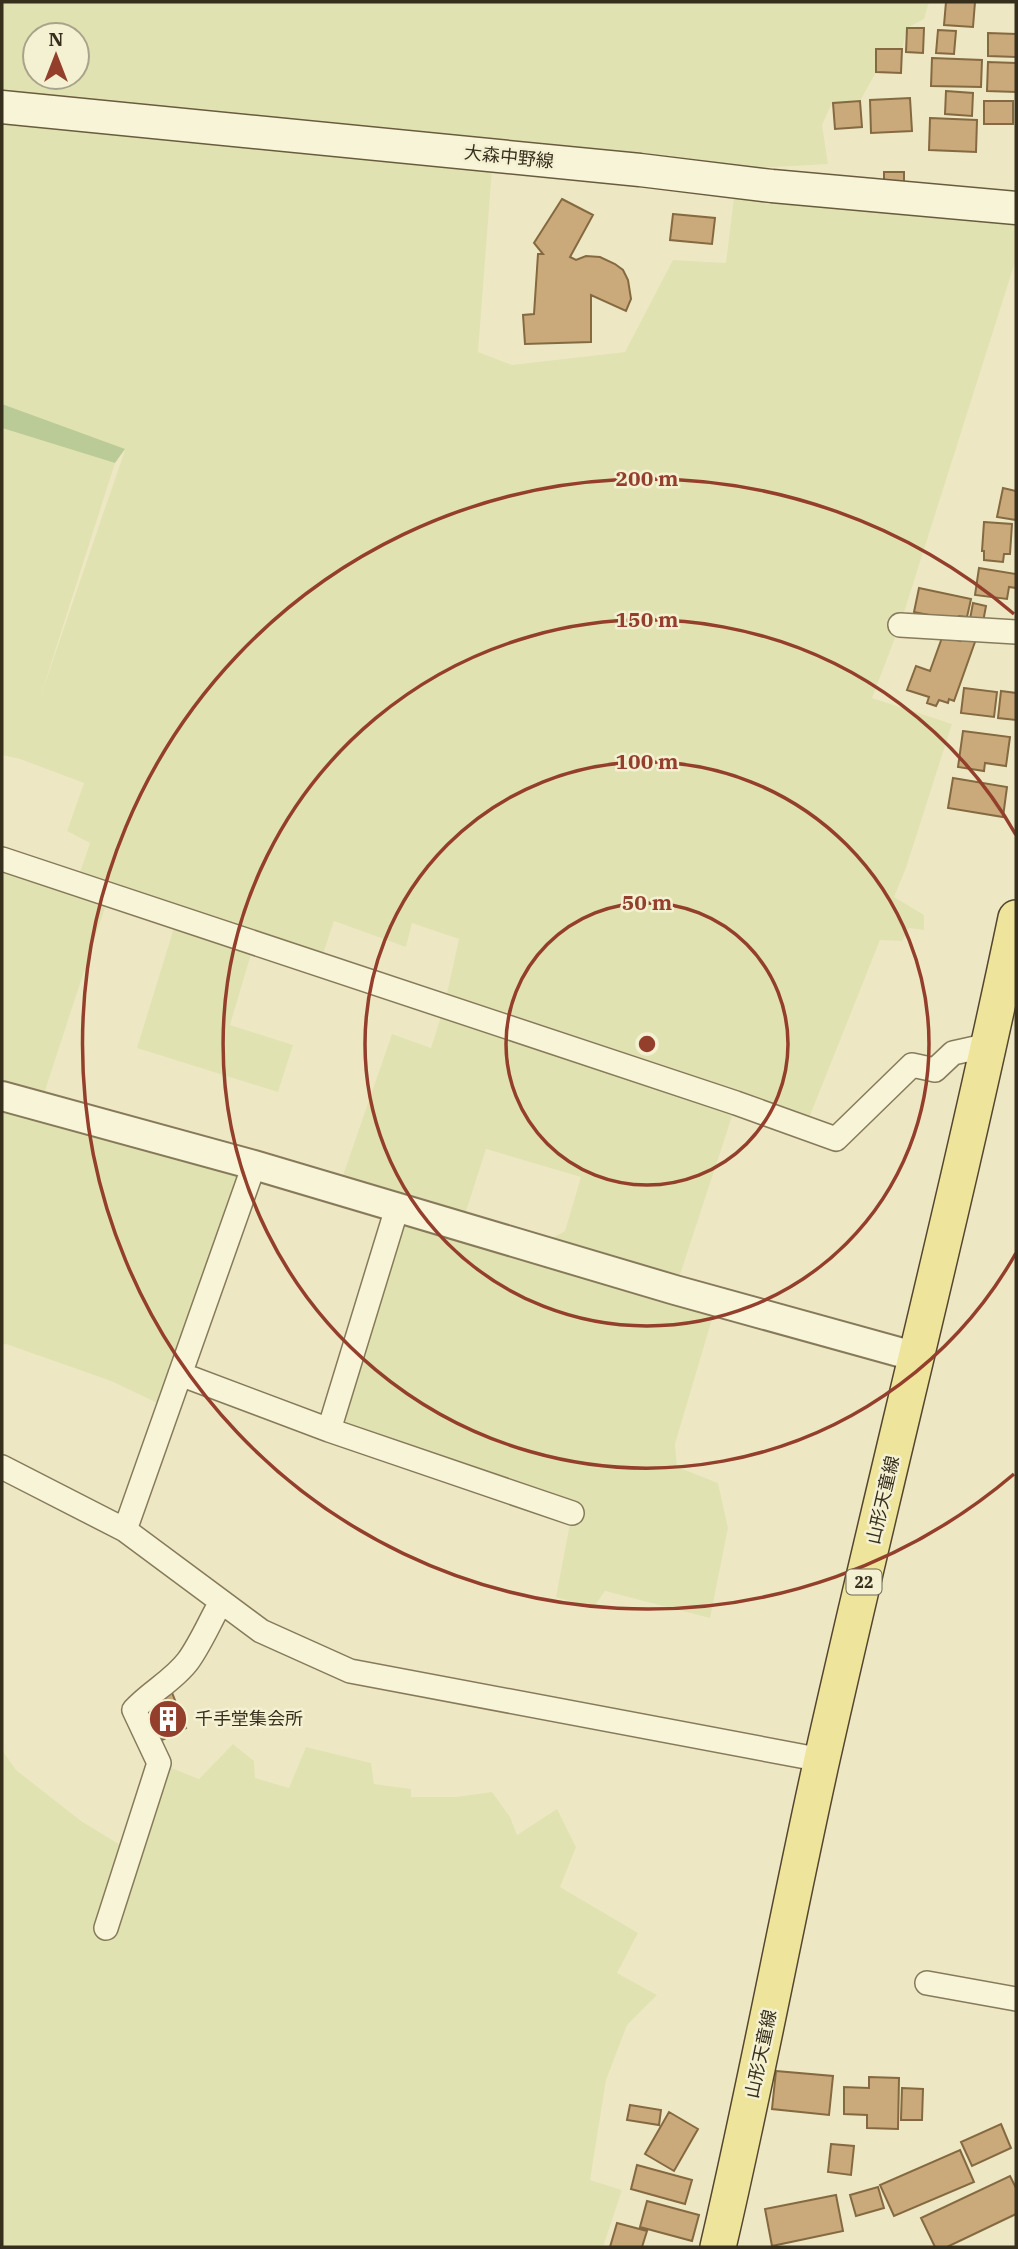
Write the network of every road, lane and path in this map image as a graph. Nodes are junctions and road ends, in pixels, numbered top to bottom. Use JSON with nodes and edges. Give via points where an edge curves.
{"nodes":[{"id":1,"x":2,"y":107,"type":"edge"},
{"id":2,"x":1016,"y":208,"type":"edge"},
{"id":3,"x":900,"y":625,"type":"dead end"},
{"id":4,"x":1016,"y":632,"type":"edge"},
{"id":5,"x":2,"y":859,"type":"edge"},
{"id":6,"x":1016,"y":918,"type":"edge"},
{"id":7,"x":989,"y":1045,"type":"junction"},
{"id":8,"x":2,"y":1096,"type":"edge"},
{"id":9,"x":254,"y":1165,"type":"junction"},
{"id":10,"x":397,"y":1208,"type":"junction"},
{"id":11,"x":917,"y":1357,"type":"junction"},
{"id":12,"x":180,"y":1374,"type":"junction"},
{"id":13,"x":329,"y":1430,"type":"junction"},
{"id":14,"x":2,"y":1466,"type":"edge"},
{"id":15,"x":572,"y":1513,"type":"dead end"},
{"id":16,"x":125,"y":1530,"type":"junction"},
{"id":17,"x":221,"y":1602,"type":"junction"},
{"id":18,"x":822,"y":1760,"type":"junction"},
{"id":19,"x":106,"y":1928,"type":"dead end"},
{"id":20,"x":928,"y":1983,"type":"dead end"},
{"id":21,"x":1016,"y":1999,"type":"edge"},
{"id":22,"x":718,"y":2247,"type":"edge"}],
"edges":[{"from":1,"to":2,"type":"main road","name":"大森中野線"},
{"from":3,"to":4,"type":"street"},
{"from":5,"to":7,"type":"street","via":[[836,1139],[912,1065],[935,1070],[953,1053]]},
{"from":6,"to":7,"type":"main road","name":"山形天童線","number":"22"},
{"from":7,"to":11,"type":"main road","name":"山形天童線","number":"22"},
{"from":8,"to":9,"type":"street"},
{"from":9,"to":10,"type":"street"},
{"from":9,"to":12,"type":"street"},
{"from":10,"to":11,"type":"street"},
{"from":10,"to":13,"type":"street"},
{"from":11,"to":18,"type":"main road","name":"山形天童線","number":"22"},
{"from":12,"to":13,"type":"street"},
{"from":12,"to":16,"type":"street"},
{"from":13,"to":15,"type":"street"},
{"from":14,"to":16,"type":"street"},
{"from":16,"to":17,"type":"street"},
{"from":17,"to":18,"type":"street","via":[[261,1631],[350,1671]]},
{"from":17,"to":19,"type":"street","via":[[187,1662],[134,1710],[159,1763]]},
{"from":18,"to":22,"type":"main road","name":"山形天童線","number":"22"},
{"from":20,"to":21,"type":"street"}]}
